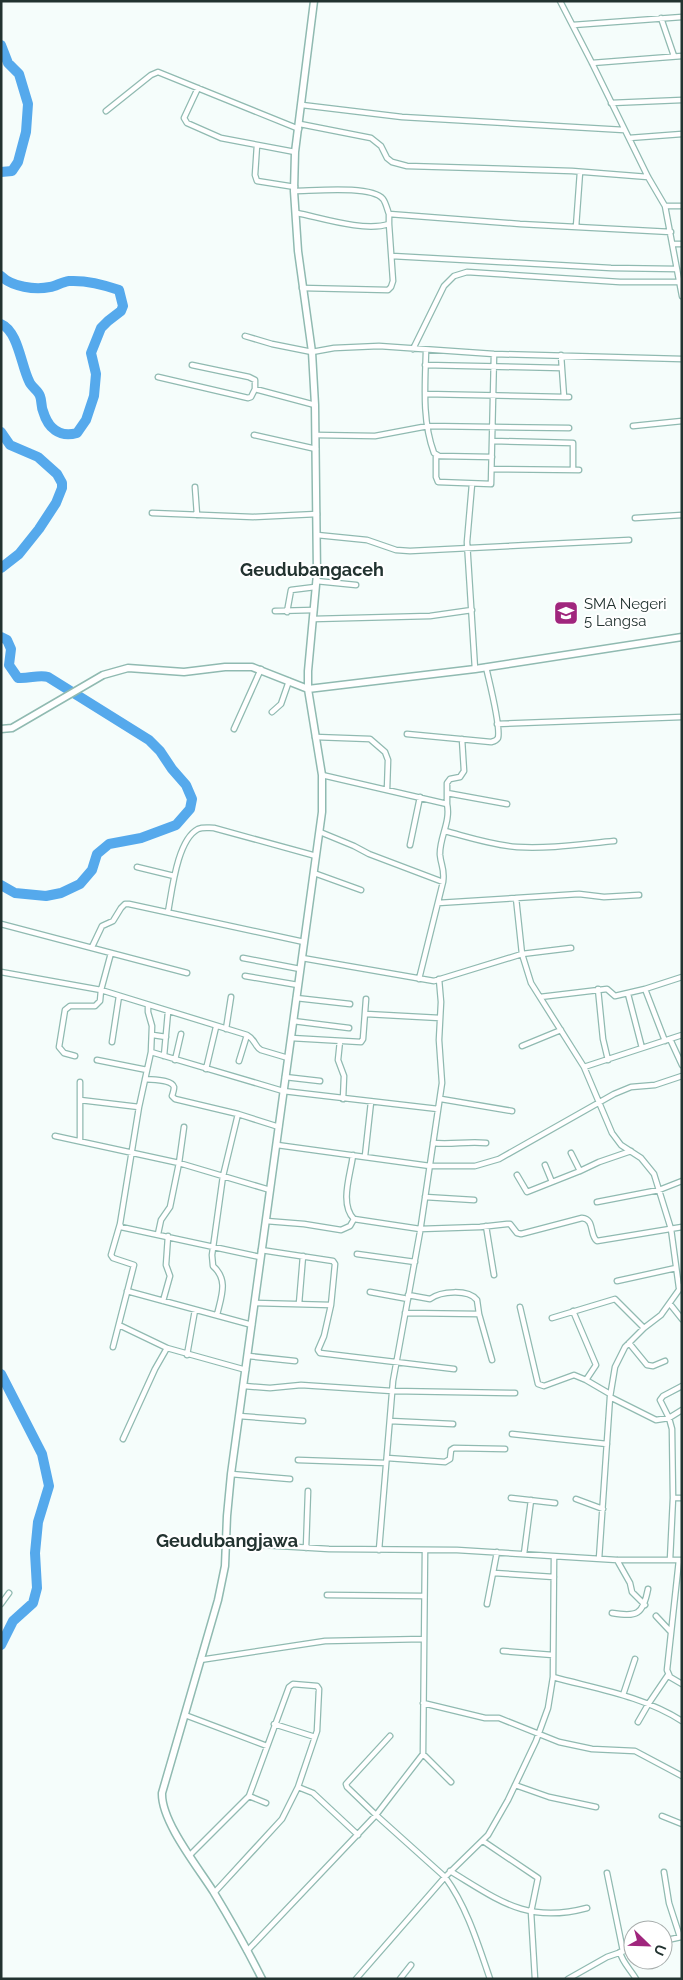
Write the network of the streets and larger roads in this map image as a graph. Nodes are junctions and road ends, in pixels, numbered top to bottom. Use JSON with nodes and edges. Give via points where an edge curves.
{"nodes":[{"id":1,"x":560,"y":1,"type":"edge"},
{"id":2,"x":311,"y":2,"type":"edge"},
{"id":3,"x":682,"y":17,"type":"edge"},
{"id":4,"x":661,"y":18,"type":"junction"},
{"id":5,"x":573,"y":24,"type":"junction"},
{"id":6,"x":674,"y":56,"type":"junction"},
{"id":7,"x":682,"y":56,"type":"edge"},
{"id":8,"x":592,"y":63,"type":"junction"},
{"id":9,"x":198,"y":88,"type":"junction"},
{"id":10,"x":682,"y":100,"type":"edge"},
{"id":11,"x":612,"y":103,"type":"junction"},
{"id":12,"x":302,"y":105,"type":"junction"},
{"id":13,"x":106,"y":111,"type":"dead end"},
{"id":14,"x":299,"y":127,"type":"junction"},
{"id":15,"x":624,"y":130,"type":"junction"},
{"id":16,"x":682,"y":134,"type":"edge"},
{"id":17,"x":629,"y":138,"type":"junction"},
{"id":18,"x":257,"y":145,"type":"junction"},
{"id":19,"x":295,"y":152,"type":"junction"},
{"id":20,"x":580,"y":172,"type":"junction"},
{"id":21,"x":648,"y":177,"type":"junction"},
{"id":22,"x":294,"y":189,"type":"junction"},
{"id":23,"x":665,"y":206,"type":"junction"},
{"id":24,"x":682,"y":206,"type":"edge"},
{"id":25,"x":296,"y":212,"type":"junction"},
{"id":26,"x":389,"y":214,"type":"junction"},
{"id":27,"x":389,"y":224,"type":"junction"},
{"id":28,"x":576,"y":227,"type":"junction"},
{"id":29,"x":671,"y":232,"type":"junction"},
{"id":30,"x":673,"y":244,"type":"junction"},
{"id":31,"x":682,"y":244,"type":"edge"},
{"id":32,"x":392,"y":256,"type":"junction"},
{"id":33,"x":677,"y":269,"type":"junction"},
{"id":34,"x":680,"y":282,"type":"edge"},
{"id":35,"x":302,"y":288,"type":"junction"},
{"id":36,"x":682,"y":296,"type":"edge"},
{"id":37,"x":245,"y":336,"type":"dead end"},
{"id":38,"x":413,"y":349,"type":"junction"},
{"id":39,"x":426,"y":351,"type":"junction"},
{"id":40,"x":312,"y":352,"type":"junction"},
{"id":41,"x":494,"y":354,"type":"junction"},
{"id":42,"x":561,"y":356,"type":"junction"},
{"id":43,"x":682,"y":360,"type":"edge"},
{"id":44,"x":192,"y":364,"type":"dead end"},
{"id":45,"x":425,"y":365,"type":"junction"},
{"id":46,"x":495,"y":366,"type":"junction"},
{"id":47,"x":561,"y":368,"type":"junction"},
{"id":48,"x":158,"y":377,"type":"dead end"},
{"id":49,"x":255,"y":390,"type":"junction"},
{"id":50,"x":425,"y":394,"type":"junction"},
{"id":51,"x":494,"y":396,"type":"junction"},
{"id":52,"x":316,"y":405,"type":"junction"},
{"id":53,"x":682,"y":421,"type":"edge"},
{"id":54,"x":428,"y":426,"type":"junction"},
{"id":55,"x":633,"y":426,"type":"dead end"},
{"id":56,"x":493,"y":428,"type":"junction"},
{"id":57,"x":569,"y":428,"type":"dead end"},
{"id":58,"x":254,"y":435,"type":"dead end"},
{"id":59,"x":316,"y":435,"type":"junction"},
{"id":60,"x":493,"y":441,"type":"junction"},
{"id":61,"x":316,"y":449,"type":"junction"},
{"id":62,"x":436,"y":455,"type":"junction"},
{"id":63,"x":492,"y":457,"type":"junction"},
{"id":64,"x":492,"y":469,"type":"junction"},
{"id":65,"x":472,"y":484,"type":"junction"},
{"id":66,"x":194,"y":487,"type":"dead end"},
{"id":67,"x":152,"y":514,"type":"dead end"},
{"id":68,"x":317,"y":514,"type":"junction"},
{"id":69,"x":197,"y":515,"type":"junction"},
{"id":70,"x":682,"y":515,"type":"edge"},
{"id":71,"x":635,"y":518,"type":"dead end"},
{"id":72,"x":317,"y":535,"type":"junction"},
{"id":73,"x":629,"y":540,"type":"dead end"},
{"id":74,"x":468,"y":549,"type":"junction"},
{"id":75,"x":316,"y":584,"type":"junction"},
{"id":76,"x":356,"y":585,"type":"dead end"},
{"id":77,"x":314,"y":610,"type":"junction"},
{"id":78,"x":472,"y":610,"type":"junction"},
{"id":79,"x":275,"y":611,"type":"dead end"},
{"id":80,"x":287,"y":612,"type":"junction"},
{"id":81,"x":313,"y":619,"type":"junction"},
{"id":82,"x":682,"y":637,"type":"edge"},
{"id":83,"x":486,"y":667,"type":"junction"},
{"id":84,"x":261,"y":669,"type":"junction"},
{"id":85,"x":475,"y":669,"type":"junction"},
{"id":86,"x":289,"y":681,"type":"junction"},
{"id":87,"x":308,"y":689,"type":"junction"},
{"id":88,"x":272,"y":712,"type":"dead end"},
{"id":89,"x":682,"y":716,"type":"edge"},
{"id":90,"x":497,"y":724,"type":"junction"},
{"id":91,"x":1,"y":729,"type":"edge"},
{"id":92,"x":234,"y":729,"type":"dead end"},
{"id":93,"x":407,"y":734,"type":"dead end"},
{"id":94,"x":315,"y":737,"type":"junction"},
{"id":95,"x":462,"y":739,"type":"junction"},
{"id":96,"x":322,"y":775,"type":"junction"},
{"id":97,"x":387,"y":790,"type":"junction"},
{"id":98,"x":447,"y":793,"type":"junction"},
{"id":99,"x":420,"y":797,"type":"junction"},
{"id":100,"x":446,"y":804,"type":"junction"},
{"id":101,"x":507,"y":804,"type":"dead end"},
{"id":102,"x":444,"y":831,"type":"junction"},
{"id":103,"x":320,"y":832,"type":"junction"},
{"id":104,"x":614,"y":841,"type":"dead end"},
{"id":105,"x":410,"y":845,"type":"dead end"},
{"id":106,"x":316,"y":856,"type":"junction"},
{"id":107,"x":137,"y":867,"type":"dead end"},
{"id":108,"x":314,"y":873,"type":"junction"},
{"id":109,"x":174,"y":876,"type":"junction"},
{"id":110,"x":443,"y":882,"type":"junction"},
{"id":111,"x":361,"y":890,"type":"dead end"},
{"id":112,"x":640,"y":895,"type":"dead end"},
{"id":113,"x":516,"y":898,"type":"junction"},
{"id":114,"x":438,"y":903,"type":"junction"},
{"id":115,"x":168,"y":912,"type":"junction"},
{"id":116,"x":2,"y":925,"type":"edge"},
{"id":117,"x":304,"y":942,"type":"junction"},
{"id":118,"x":92,"y":947,"type":"junction"},
{"id":119,"x":571,"y":948,"type":"dead end"},
{"id":120,"x":111,"y":953,"type":"junction"},
{"id":121,"x":522,"y":954,"type":"junction"},
{"id":122,"x":242,"y":958,"type":"dead end"},
{"id":123,"x":302,"y":958,"type":"junction"},
{"id":124,"x":300,"y":969,"type":"junction"},
{"id":125,"x":1,"y":972,"type":"edge"},
{"id":126,"x":187,"y":973,"type":"dead end"},
{"id":127,"x":245,"y":976,"type":"dead end"},
{"id":128,"x":682,"y":977,"type":"edge"},
{"id":129,"x":419,"y":979,"type":"junction"},
{"id":130,"x":439,"y":979,"type":"junction"},
{"id":131,"x":298,"y":986,"type":"junction"},
{"id":132,"x":598,"y":989,"type":"junction"},
{"id":133,"x":645,"y":989,"type":"junction"},
{"id":134,"x":101,"y":990,"type":"junction"},
{"id":135,"x":628,"y":994,"type":"junction"},
{"id":136,"x":119,"y":996,"type":"junction"},
{"id":137,"x":231,"y":997,"type":"dead end"},
{"id":138,"x":540,"y":997,"type":"junction"},
{"id":139,"x":296,"y":998,"type":"junction"},
{"id":140,"x":366,"y":999,"type":"dead end"},
{"id":141,"x":350,"y":1004,"type":"dead end"},
{"id":142,"x":148,"y":1006,"type":"junction"},
{"id":143,"x":168,"y":1012,"type":"junction"},
{"id":144,"x":366,"y":1014,"type":"junction"},
{"id":145,"x":440,"y":1018,"type":"junction"},
{"id":146,"x":293,"y":1021,"type":"junction"},
{"id":147,"x":216,"y":1027,"type":"junction"},
{"id":148,"x":349,"y":1028,"type":"dead end"},
{"id":149,"x":226,"y":1030,"type":"junction"},
{"id":150,"x":561,"y":1030,"type":"junction"},
{"id":151,"x":181,"y":1034,"type":"dead end"},
{"id":152,"x":153,"y":1035,"type":"junction"},
{"id":153,"x":247,"y":1035,"type":"junction"},
{"id":154,"x":682,"y":1035,"type":"edge"},
{"id":155,"x":166,"y":1037,"type":"junction"},
{"id":156,"x":291,"y":1038,"type":"junction"},
{"id":157,"x":667,"y":1040,"type":"junction"},
{"id":158,"x":340,"y":1041,"type":"junction"},
{"id":159,"x":112,"y":1042,"type":"dead end"},
{"id":160,"x":522,"y":1046,"type":"dead end"},
{"id":161,"x":642,"y":1048,"type":"junction"},
{"id":162,"x":151,"y":1052,"type":"junction"},
{"id":163,"x":75,"y":1056,"type":"dead end"},
{"id":164,"x":164,"y":1056,"type":"junction"},
{"id":165,"x":288,"y":1058,"type":"junction"},
{"id":166,"x":96,"y":1060,"type":"dead end"},
{"id":167,"x":175,"y":1060,"type":"junction"},
{"id":168,"x":608,"y":1060,"type":"junction"},
{"id":169,"x":239,"y":1061,"type":"dead end"},
{"id":170,"x":682,"y":1065,"type":"edge"},
{"id":171,"x":584,"y":1067,"type":"junction"},
{"id":172,"x":206,"y":1069,"type":"junction"},
{"id":173,"x":147,"y":1070,"type":"junction"},
{"id":174,"x":682,"y":1076,"type":"edge"},
{"id":175,"x":285,"y":1077,"type":"junction"},
{"id":176,"x":145,"y":1079,"type":"junction"},
{"id":177,"x":320,"y":1081,"type":"dead end"},
{"id":178,"x":80,"y":1082,"type":"dead end"},
{"id":179,"x":283,"y":1091,"type":"junction"},
{"id":180,"x":440,"y":1098,"type":"junction"},
{"id":181,"x":343,"y":1099,"type":"junction"},
{"id":182,"x":80,"y":1100,"type":"junction"},
{"id":183,"x":371,"y":1102,"type":"junction"},
{"id":184,"x":599,"y":1103,"type":"junction"},
{"id":185,"x":139,"y":1107,"type":"junction"},
{"id":186,"x":438,"y":1109,"type":"junction"},
{"id":187,"x":512,"y":1111,"type":"dead end"},
{"id":188,"x":238,"y":1114,"type":"junction"},
{"id":189,"x":279,"y":1127,"type":"junction"},
{"id":190,"x":184,"y":1128,"type":"dead end"},
{"id":191,"x":55,"y":1136,"type":"dead end"},
{"id":192,"x":80,"y":1140,"type":"junction"},
{"id":193,"x":433,"y":1143,"type":"junction"},
{"id":194,"x":486,"y":1143,"type":"dead end"},
{"id":195,"x":277,"y":1145,"type":"junction"},
{"id":196,"x":131,"y":1151,"type":"junction"},
{"id":197,"x":631,"y":1151,"type":"junction"},
{"id":198,"x":571,"y":1153,"type":"dead end"},
{"id":199,"x":354,"y":1155,"type":"junction"},
{"id":200,"x":365,"y":1156,"type":"junction"},
{"id":201,"x":179,"y":1163,"type":"junction"},
{"id":202,"x":545,"y":1165,"type":"dead end"},
{"id":203,"x":430,"y":1166,"type":"junction"},
{"id":204,"x":580,"y":1171,"type":"junction"},
{"id":205,"x":517,"y":1175,"type":"dead end"},
{"id":206,"x":223,"y":1176,"type":"junction"},
{"id":207,"x":682,"y":1181,"type":"edge"},
{"id":208,"x":552,"y":1182,"type":"junction"},
{"id":209,"x":270,"y":1190,"type":"junction"},
{"id":210,"x":659,"y":1190,"type":"junction"},
{"id":211,"x":425,"y":1197,"type":"junction"},
{"id":212,"x":474,"y":1200,"type":"dead end"},
{"id":213,"x":597,"y":1202,"type":"dead end"},
{"id":214,"x":354,"y":1219,"type":"junction"},
{"id":215,"x":266,"y":1221,"type":"junction"},
{"id":216,"x":120,"y":1224,"type":"junction"},
{"id":217,"x":486,"y":1226,"type":"junction"},
{"id":218,"x":682,"y":1227,"type":"edge"},
{"id":219,"x":420,"y":1229,"type":"junction"},
{"id":220,"x":671,"y":1229,"type":"junction"},
{"id":221,"x":158,"y":1234,"type":"junction"},
{"id":222,"x":168,"y":1236,"type":"junction"},
{"id":223,"x":214,"y":1246,"type":"junction"},
{"id":224,"x":262,"y":1250,"type":"junction"},
{"id":225,"x":357,"y":1254,"type":"dead end"},
{"id":226,"x":303,"y":1256,"type":"junction"},
{"id":227,"x":260,"y":1257,"type":"junction"},
{"id":228,"x":414,"y":1262,"type":"junction"},
{"id":229,"x":676,"y":1268,"type":"junction"},
{"id":230,"x":494,"y":1275,"type":"dead end"},
{"id":231,"x":617,"y":1282,"type":"dead end"},
{"id":232,"x":680,"y":1287,"type":"edge"},
{"id":233,"x":127,"y":1291,"type":"junction"},
{"id":234,"x":370,"y":1292,"type":"dead end"},
{"id":235,"x":408,"y":1297,"type":"junction"},
{"id":236,"x":163,"y":1301,"type":"junction"},
{"id":237,"x":255,"y":1303,"type":"junction"},
{"id":238,"x":299,"y":1304,"type":"junction"},
{"id":239,"x":670,"y":1304,"type":"junction"},
{"id":240,"x":331,"y":1305,"type":"junction"},
{"id":241,"x":520,"y":1307,"type":"dead end"},
{"id":242,"x":195,"y":1310,"type":"junction"},
{"id":243,"x":573,"y":1311,"type":"junction"},
{"id":244,"x":405,"y":1312,"type":"junction"},
{"id":245,"x":479,"y":1314,"type":"junction"},
{"id":246,"x":217,"y":1315,"type":"junction"},
{"id":247,"x":552,"y":1318,"type":"dead end"},
{"id":248,"x":682,"y":1319,"type":"edge"},
{"id":249,"x":119,"y":1325,"type":"junction"},
{"id":250,"x":252,"y":1325,"type":"junction"},
{"id":251,"x":644,"y":1328,"type":"junction"},
{"id":252,"x":629,"y":1343,"type":"junction"},
{"id":253,"x":113,"y":1347,"type":"dead end"},
{"id":254,"x":167,"y":1348,"type":"junction"},
{"id":255,"x":187,"y":1355,"type":"junction"},
{"id":256,"x":248,"y":1356,"type":"junction"},
{"id":257,"x":492,"y":1360,"type":"dead end"},
{"id":258,"x":295,"y":1361,"type":"dead end"},
{"id":259,"x":665,"y":1361,"type":"dead end"},
{"id":260,"x":396,"y":1363,"type":"junction"},
{"id":261,"x":454,"y":1369,"type":"dead end"},
{"id":262,"x":246,"y":1370,"type":"junction"},
{"id":263,"x":586,"y":1380,"type":"junction"},
{"id":264,"x":244,"y":1386,"type":"junction"},
{"id":265,"x":682,"y":1386,"type":"edge"},
{"id":266,"x":392,"y":1391,"type":"junction"},
{"id":267,"x":515,"y":1393,"type":"dead end"},
{"id":268,"x":610,"y":1395,"type":"junction"},
{"id":269,"x":682,"y":1410,"type":"edge"},
{"id":270,"x":239,"y":1416,"type":"junction"},
{"id":271,"x":669,"y":1418,"type":"junction"},
{"id":272,"x":303,"y":1421,"type":"dead end"},
{"id":273,"x":390,"y":1421,"type":"junction"},
{"id":274,"x":453,"y":1424,"type":"dead end"},
{"id":275,"x":512,"y":1434,"type":"dead end"},
{"id":276,"x":123,"y":1439,"type":"dead end"},
{"id":277,"x":606,"y":1444,"type":"junction"},
{"id":278,"x":505,"y":1449,"type":"dead end"},
{"id":279,"x":298,"y":1460,"type":"dead end"},
{"id":280,"x":386,"y":1461,"type":"junction"},
{"id":281,"x":231,"y":1474,"type":"junction"},
{"id":282,"x":290,"y":1478,"type":"dead end"},
{"id":283,"x":308,"y":1491,"type":"dead end"},
{"id":284,"x":510,"y":1498,"type":"dead end"},
{"id":285,"x":673,"y":1498,"type":"junction"},
{"id":286,"x":682,"y":1498,"type":"edge"},
{"id":287,"x":531,"y":1500,"type":"junction"},
{"id":288,"x":576,"y":1500,"type":"dead end"},
{"id":289,"x":555,"y":1503,"type":"dead end"},
{"id":290,"x":603,"y":1509,"type":"junction"},
{"id":291,"x":227,"y":1543,"type":"junction"},
{"id":292,"x":306,"y":1548,"type":"junction"},
{"id":293,"x":379,"y":1550,"type":"junction"},
{"id":294,"x":425,"y":1550,"type":"junction"},
{"id":295,"x":497,"y":1552,"type":"junction"},
{"id":296,"x":524,"y":1554,"type":"junction"},
{"id":297,"x":554,"y":1557,"type":"junction"},
{"id":298,"x":599,"y":1559,"type":"junction"},
{"id":299,"x":617,"y":1560,"type":"junction"},
{"id":300,"x":670,"y":1560,"type":"junction"},
{"id":301,"x":680,"y":1560,"type":"edge"},
{"id":302,"x":494,"y":1573,"type":"junction"},
{"id":303,"x":554,"y":1577,"type":"junction"},
{"id":304,"x":648,"y":1589,"type":"dead end"},
{"id":305,"x":9,"y":1593,"type":"dead end"},
{"id":306,"x":327,"y":1595,"type":"dead end"},
{"id":307,"x":424,"y":1596,"type":"junction"},
{"id":308,"x":1,"y":1604,"type":"edge"},
{"id":309,"x":487,"y":1604,"type":"dead end"},
{"id":310,"x":645,"y":1604,"type":"junction"},
{"id":311,"x":612,"y":1613,"type":"dead end"},
{"id":312,"x":656,"y":1616,"type":"dead end"},
{"id":313,"x":670,"y":1631,"type":"junction"},
{"id":314,"x":424,"y":1639,"type":"junction"},
{"id":315,"x":503,"y":1651,"type":"dead end"},
{"id":316,"x":553,"y":1655,"type":"junction"},
{"id":317,"x":200,"y":1660,"type":"junction"},
{"id":318,"x":635,"y":1660,"type":"dead end"},
{"id":319,"x":668,"y":1675,"type":"junction"},
{"id":320,"x":553,"y":1677,"type":"junction"},
{"id":321,"x":682,"y":1684,"type":"edge"},
{"id":322,"x":623,"y":1695,"type":"junction"},
{"id":323,"x":423,"y":1703,"type":"junction"},
{"id":324,"x":648,"y":1703,"type":"junction"},
{"id":325,"x":185,"y":1714,"type":"junction"},
{"id":326,"x":682,"y":1721,"type":"edge"},
{"id":327,"x":638,"y":1722,"type":"dead end"},
{"id":328,"x":274,"y":1724,"type":"junction"},
{"id":329,"x":538,"y":1735,"type":"junction"},
{"id":330,"x":390,"y":1736,"type":"dead end"},
{"id":331,"x":315,"y":1737,"type":"junction"},
{"id":332,"x":267,"y":1746,"type":"junction"},
{"id":333,"x":424,"y":1754,"type":"junction"},
{"id":334,"x":682,"y":1776,"type":"edge"},
{"id":335,"x":451,"y":1782,"type":"dead end"},
{"id":336,"x":515,"y":1785,"type":"junction"},
{"id":337,"x":298,"y":1786,"type":"junction"},
{"id":338,"x":249,"y":1796,"type":"junction"},
{"id":339,"x":266,"y":1802,"type":"dead end"},
{"id":340,"x":596,"y":1807,"type":"dead end"},
{"id":341,"x":376,"y":1815,"type":"junction"},
{"id":342,"x":662,"y":1816,"type":"dead end"},
{"id":343,"x":682,"y":1824,"type":"edge"},
{"id":344,"x":358,"y":1835,"type":"junction"},
{"id":345,"x":482,"y":1841,"type":"junction"},
{"id":346,"x":189,"y":1856,"type":"junction"},
{"id":347,"x":450,"y":1871,"type":"junction"},
{"id":348,"x":664,"y":1872,"type":"dead end"},
{"id":349,"x":607,"y":1873,"type":"dead end"},
{"id":350,"x":445,"y":1876,"type":"junction"},
{"id":351,"x":214,"y":1893,"type":"junction"},
{"id":352,"x":587,"y":1908,"type":"dead end"},
{"id":353,"x":531,"y":1912,"type":"junction"},
{"id":354,"x":681,"y":1937,"type":"edge"},
{"id":355,"x":247,"y":1951,"type":"junction"},
{"id":356,"x":622,"y":1951,"type":"junction"},
{"id":357,"x":411,"y":1965,"type":"dead end"},
{"id":358,"x":261,"y":1977,"type":"edge"},
{"id":359,"x":358,"y":1978,"type":"edge"},
{"id":360,"x":570,"y":1978,"type":"edge"},
{"id":361,"x":400,"y":1979,"type":"edge"},
{"id":362,"x":490,"y":1979,"type":"edge"},
{"id":363,"x":535,"y":1979,"type":"edge"},
{"id":364,"x":636,"y":1979,"type":"edge"}],
"edges":[{"from":1,"to":5,"type":"street"},
{"from":2,"to":12,"type":"street"},
{"from":3,"to":4,"type":"street"},
{"from":4,"to":5,"type":"street"},
{"from":4,"to":6,"type":"street"},
{"from":5,"to":8,"type":"street"},
{"from":6,"to":7,"type":"street"},
{"from":6,"to":8,"type":"street"},
{"from":8,"to":11,"type":"street"},
{"from":9,"to":13,"type":"street","via":[[154,72]]},
{"from":9,"to":14,"type":"street"},
{"from":9,"to":18,"type":"street","via":[[184,118],[187,123],[221,138]]},
{"from":10,"to":11,"type":"street"},
{"from":11,"to":15,"type":"street"},
{"from":12,"to":14,"type":"street"},
{"from":12,"to":15,"type":"street","via":[[402,117]]},
{"from":14,"to":19,"type":"street"},
{"from":14,"to":20,"type":"street","via":[[371,138],[392,162],[407,166]]},
{"from":15,"to":17,"type":"street"},
{"from":16,"to":17,"type":"street"},
{"from":17,"to":21,"type":"street"},
{"from":18,"to":19,"type":"street"},
{"from":18,"to":22,"type":"street","via":[[257,181]]},
{"from":19,"to":22,"type":"street"},
{"from":20,"to":21,"type":"street"},
{"from":20,"to":28,"type":"street"},
{"from":21,"to":23,"type":"street"},
{"from":22,"to":25,"type":"street"},
{"from":22,"to":26,"type":"street","via":[[337,189],[376,195],[384,201]]},
{"from":23,"to":24,"type":"street"},
{"from":23,"to":29,"type":"street"},
{"from":25,"to":27,"type":"street","via":[[357,225]]},
{"from":25,"to":35,"type":"street"},
{"from":26,"to":27,"type":"street"},
{"from":26,"to":28,"type":"street"},
{"from":27,"to":32,"type":"street"},
{"from":28,"to":29,"type":"street"},
{"from":29,"to":30,"type":"street"},
{"from":30,"to":31,"type":"street"},
{"from":30,"to":33,"type":"street"},
{"from":32,"to":33,"type":"street"},
{"from":32,"to":35,"type":"street","via":[[393,281],[388,290]]},
{"from":33,"to":34,"type":"street"},
{"from":34,"to":36,"type":"street"},
{"from":34,"to":38,"type":"street","via":[[458,274],[444,286]]},
{"from":35,"to":40,"type":"street"},
{"from":37,"to":40,"type":"street"},
{"from":38,"to":39,"type":"street"},
{"from":38,"to":40,"type":"street","via":[[362,346]]},
{"from":39,"to":41,"type":"street"},
{"from":39,"to":45,"type":"street"},
{"from":40,"to":52,"type":"street"},
{"from":41,"to":42,"type":"street"},
{"from":41,"to":46,"type":"street"},
{"from":42,"to":43,"type":"street"},
{"from":42,"to":47,"type":"street"},
{"from":44,"to":49,"type":"street","via":[[249,377],[255,380]]},
{"from":45,"to":46,"type":"street"},
{"from":45,"to":50,"type":"street"},
{"from":46,"to":47,"type":"street"},
{"from":46,"to":51,"type":"street"},
{"from":47,"to":51,"type":"street","via":[[566,397]]},
{"from":48,"to":49,"type":"street","via":[[248,398]]},
{"from":49,"to":52,"type":"street"},
{"from":50,"to":51,"type":"street"},
{"from":50,"to":54,"type":"street"},
{"from":51,"to":56,"type":"street"},
{"from":52,"to":59,"type":"street"},
{"from":53,"to":55,"type":"street"},
{"from":54,"to":56,"type":"street"},
{"from":54,"to":59,"type":"street","via":[[375,436]]},
{"from":54,"to":62,"type":"street"},
{"from":56,"to":57,"type":"street"},
{"from":56,"to":60,"type":"street"},
{"from":58,"to":61,"type":"street"},
{"from":59,"to":61,"type":"street"},
{"from":60,"to":63,"type":"street"},
{"from":60,"to":64,"type":"street","via":[[573,443],[576,470]]},
{"from":61,"to":68,"type":"street"},
{"from":62,"to":63,"type":"street"},
{"from":62,"to":65,"type":"street","via":[[438,482]]},
{"from":63,"to":64,"type":"street"},
{"from":64,"to":65,"type":"street","via":[[491,484]]},
{"from":65,"to":74,"type":"street"},
{"from":66,"to":69,"type":"street"},
{"from":67,"to":69,"type":"street"},
{"from":68,"to":69,"type":"street"},
{"from":68,"to":72,"type":"street"},
{"from":70,"to":71,"type":"street"},
{"from":72,"to":74,"type":"street","via":[[368,540],[396,550]]},
{"from":72,"to":75,"type":"street"},
{"from":73,"to":74,"type":"street"},
{"from":74,"to":78,"type":"street"},
{"from":75,"to":76,"type":"street"},
{"from":75,"to":77,"type":"street"},
{"from":75,"to":80,"type":"street","via":[[291,590]]},
{"from":77,"to":80,"type":"street"},
{"from":77,"to":81,"type":"street"},
{"from":78,"to":81,"type":"street","via":[[430,616]]},
{"from":78,"to":85,"type":"street"},
{"from":79,"to":80,"type":"street"},
{"from":81,"to":87,"type":"street"},
{"from":82,"to":83,"type":"street"},
{"from":83,"to":85,"type":"street"},
{"from":83,"to":90,"type":"street"},
{"from":84,"to":86,"type":"street"},
{"from":84,"to":91,"type":"street","via":[[231,667],[178,672],[128,668],[103,675],[12,728]]},
{"from":84,"to":92,"type":"street"},
{"from":85,"to":87,"type":"street"},
{"from":86,"to":87,"type":"street"},
{"from":86,"to":88,"type":"street","via":[[281,704]]},
{"from":87,"to":94,"type":"street"},
{"from":89,"to":90,"type":"street"},
{"from":90,"to":95,"type":"street","via":[[498,738],[495,741]]},
{"from":93,"to":95,"type":"street"},
{"from":94,"to":96,"type":"street"},
{"from":94,"to":97,"type":"street","via":[[370,739],[388,760]]},
{"from":95,"to":98,"type":"street","via":[[464,771],[460,777],[448,780]]},
{"from":96,"to":97,"type":"street"},
{"from":96,"to":103,"type":"street"},
{"from":97,"to":99,"type":"street"},
{"from":98,"to":100,"type":"street"},
{"from":98,"to":101,"type":"street"},
{"from":99,"to":100,"type":"street"},
{"from":99,"to":105,"type":"street"},
{"from":100,"to":102,"type":"street","via":[[448,814]]},
{"from":102,"to":104,"type":"street","via":[[519,847]]},
{"from":102,"to":110,"type":"street","via":[[440,851]]},
{"from":103,"to":106,"type":"street"},
{"from":103,"to":110,"type":"street"},
{"from":106,"to":108,"type":"street"},
{"from":106,"to":109,"type":"street","via":[[204,827],[191,834],[184,845]]},
{"from":107,"to":109,"type":"street"},
{"from":108,"to":111,"type":"street"},
{"from":108,"to":117,"type":"street"},
{"from":109,"to":115,"type":"street"},
{"from":110,"to":114,"type":"street"},
{"from":112,"to":113,"type":"street"},
{"from":113,"to":114,"type":"street"},
{"from":113,"to":121,"type":"street"},
{"from":114,"to":129,"type":"street"},
{"from":115,"to":117,"type":"street"},
{"from":115,"to":118,"type":"street","via":[[125,904],[113,921],[102,926]]},
{"from":116,"to":118,"type":"street"},
{"from":117,"to":123,"type":"street"},
{"from":118,"to":120,"type":"street"},
{"from":119,"to":121,"type":"street"},
{"from":120,"to":126,"type":"street"},
{"from":120,"to":134,"type":"street"},
{"from":121,"to":130,"type":"street"},
{"from":121,"to":138,"type":"street"},
{"from":122,"to":124,"type":"street"},
{"from":123,"to":124,"type":"street"},
{"from":123,"to":129,"type":"street"},
{"from":124,"to":131,"type":"street"},
{"from":125,"to":134,"type":"street"},
{"from":127,"to":131,"type":"street"},
{"from":128,"to":133,"type":"street"},
{"from":129,"to":130,"type":"street"},
{"from":130,"to":145,"type":"street"},
{"from":131,"to":139,"type":"street"},
{"from":132,"to":135,"type":"street","via":[[609,990],[615,996]]},
{"from":132,"to":138,"type":"street"},
{"from":132,"to":168,"type":"street"},
{"from":133,"to":135,"type":"street"},
{"from":133,"to":157,"type":"street"},
{"from":134,"to":136,"type":"street"},
{"from":134,"to":163,"type":"street","via":[[100,1001],[95,1006],[70,1006],[65,1010],[59,1046],[64,1053]]},
{"from":135,"to":161,"type":"street"},
{"from":136,"to":142,"type":"street"},
{"from":136,"to":159,"type":"street"},
{"from":137,"to":149,"type":"street"},
{"from":138,"to":150,"type":"street"},
{"from":139,"to":141,"type":"street"},
{"from":139,"to":146,"type":"street"},
{"from":140,"to":144,"type":"street"},
{"from":142,"to":143,"type":"street"},
{"from":142,"to":152,"type":"street"},
{"from":143,"to":147,"type":"street"},
{"from":143,"to":155,"type":"street"},
{"from":144,"to":145,"type":"street"},
{"from":144,"to":158,"type":"street","via":[[362,1041]]},
{"from":145,"to":180,"type":"street"},
{"from":146,"to":148,"type":"street"},
{"from":146,"to":156,"type":"street"},
{"from":147,"to":149,"type":"street"},
{"from":147,"to":172,"type":"street"},
{"from":149,"to":153,"type":"street"},
{"from":150,"to":160,"type":"street"},
{"from":150,"to":171,"type":"street"},
{"from":151,"to":167,"type":"street"},
{"from":152,"to":155,"type":"street"},
{"from":152,"to":162,"type":"street"},
{"from":153,"to":165,"type":"street","via":[[256,1040],[261,1050]]},
{"from":153,"to":169,"type":"street"},
{"from":154,"to":157,"type":"street"},
{"from":155,"to":164,"type":"street"},
{"from":156,"to":158,"type":"street"},
{"from":156,"to":165,"type":"street"},
{"from":157,"to":161,"type":"street"},
{"from":157,"to":170,"type":"street"},
{"from":158,"to":181,"type":"street","via":[[338,1060],[344,1076]]},
{"from":161,"to":168,"type":"street"},
{"from":162,"to":164,"type":"street"},
{"from":162,"to":173,"type":"street"},
{"from":164,"to":167,"type":"street"},
{"from":165,"to":175,"type":"street"},
{"from":166,"to":173,"type":"street"},
{"from":167,"to":172,"type":"street"},
{"from":168,"to":171,"type":"street"},
{"from":171,"to":184,"type":"street"},
{"from":172,"to":179,"type":"street"},
{"from":173,"to":176,"type":"street"},
{"from":174,"to":184,"type":"street","via":[[655,1085],[631,1087]]},
{"from":175,"to":177,"type":"street"},
{"from":175,"to":179,"type":"street"},
{"from":176,"to":185,"type":"street"},
{"from":176,"to":188,"type":"street","via":[[172,1084],[175,1099]]},
{"from":178,"to":182,"type":"street"},
{"from":179,"to":181,"type":"street"},
{"from":179,"to":189,"type":"street"},
{"from":180,"to":186,"type":"street"},
{"from":180,"to":187,"type":"street"},
{"from":181,"to":183,"type":"street"},
{"from":182,"to":185,"type":"street"},
{"from":182,"to":192,"type":"street"},
{"from":183,"to":186,"type":"street"},
{"from":183,"to":200,"type":"street"},
{"from":184,"to":197,"type":"street","via":[[616,1140]]},
{"from":184,"to":203,"type":"street","via":[[489,1164]]},
{"from":185,"to":196,"type":"street"},
{"from":186,"to":193,"type":"street"},
{"from":188,"to":189,"type":"street"},
{"from":188,"to":206,"type":"street"},
{"from":189,"to":195,"type":"street"},
{"from":190,"to":201,"type":"street"},
{"from":191,"to":192,"type":"street"},
{"from":192,"to":196,"type":"street"},
{"from":193,"to":194,"type":"street"},
{"from":193,"to":203,"type":"street"},
{"from":195,"to":199,"type":"street"},
{"from":195,"to":209,"type":"street"},
{"from":196,"to":201,"type":"street"},
{"from":196,"to":216,"type":"street"},
{"from":197,"to":204,"type":"street"},
{"from":197,"to":210,"type":"street","via":[[654,1174]]},
{"from":198,"to":204,"type":"street"},
{"from":199,"to":200,"type":"street"},
{"from":199,"to":214,"type":"street","via":[[347,1203]]},
{"from":200,"to":203,"type":"street"},
{"from":201,"to":206,"type":"street"},
{"from":201,"to":221,"type":"street","via":[[170,1207],[163,1216]]},
{"from":202,"to":208,"type":"street"},
{"from":203,"to":211,"type":"street"},
{"from":204,"to":208,"type":"street"},
{"from":205,"to":208,"type":"street","via":[[527,1192]]},
{"from":206,"to":209,"type":"street"},
{"from":206,"to":223,"type":"street"},
{"from":207,"to":210,"type":"street"},
{"from":209,"to":215,"type":"street"},
{"from":210,"to":213,"type":"street"},
{"from":210,"to":220,"type":"street"},
{"from":211,"to":212,"type":"street"},
{"from":211,"to":219,"type":"street"},
{"from":214,"to":215,"type":"street","via":[[350,1226],[340,1230]]},
{"from":214,"to":219,"type":"street"},
{"from":215,"to":224,"type":"street"},
{"from":216,"to":221,"type":"street","via":[[121,1227]]},
{"from":216,"to":233,"type":"street","via":[[111,1255],[134,1265]]},
{"from":217,"to":219,"type":"street"},
{"from":217,"to":220,"type":"street","via":[[510,1224],[521,1234],[587,1218],[597,1241]]},
{"from":217,"to":230,"type":"street"},
{"from":218,"to":220,"type":"street"},
{"from":219,"to":228,"type":"street"},
{"from":220,"to":229,"type":"street"},
{"from":221,"to":222,"type":"street"},
{"from":222,"to":223,"type":"street"},
{"from":222,"to":236,"type":"street","via":[[166,1265],[170,1276]]},
{"from":223,"to":227,"type":"street"},
{"from":223,"to":246,"type":"street","via":[[213,1266],[223,1280]]},
{"from":224,"to":226,"type":"street"},
{"from":224,"to":227,"type":"street"},
{"from":225,"to":228,"type":"street"},
{"from":226,"to":238,"type":"street"},
{"from":226,"to":240,"type":"street","via":[[335,1262]]},
{"from":227,"to":237,"type":"street"},
{"from":228,"to":235,"type":"street"},
{"from":229,"to":231,"type":"street"},
{"from":229,"to":232,"type":"street"},
{"from":232,"to":239,"type":"street"},
{"from":233,"to":236,"type":"street"},
{"from":233,"to":249,"type":"street"},
{"from":234,"to":235,"type":"street"},
{"from":235,"to":244,"type":"street"},
{"from":235,"to":245,"type":"street","via":[[430,1299],[435,1295],[452,1293],[469,1295],[477,1300]]},
{"from":236,"to":242,"type":"street"},
{"from":237,"to":238,"type":"street"},
{"from":237,"to":250,"type":"street"},
{"from":238,"to":240,"type":"street"},
{"from":239,"to":248,"type":"street"},
{"from":239,"to":251,"type":"street"},
{"from":240,"to":260,"type":"street","via":[[318,1350],[320,1354]]},
{"from":241,"to":263,"type":"street","via":[[538,1384],[544,1386],[571,1376]]},
{"from":242,"to":246,"type":"street"},
{"from":242,"to":255,"type":"street"},
{"from":243,"to":247,"type":"street"},
{"from":243,"to":251,"type":"street","via":[[615,1300]]},
{"from":243,"to":263,"type":"street","via":[[596,1364]]},
{"from":244,"to":245,"type":"street"},
{"from":244,"to":260,"type":"street"},
{"from":245,"to":257,"type":"street"},
{"from":246,"to":250,"type":"street"},
{"from":249,"to":253,"type":"street"},
{"from":249,"to":254,"type":"street"},
{"from":250,"to":256,"type":"street"},
{"from":251,"to":252,"type":"street"},
{"from":252,"to":259,"type":"street","via":[[647,1365]]},
{"from":252,"to":268,"type":"street","via":[[615,1367]]},
{"from":254,"to":255,"type":"street"},
{"from":254,"to":276,"type":"street"},
{"from":255,"to":262,"type":"street"},
{"from":256,"to":258,"type":"street"},
{"from":256,"to":262,"type":"street"},
{"from":260,"to":261,"type":"street"},
{"from":260,"to":266,"type":"street"},
{"from":262,"to":264,"type":"street"},
{"from":263,"to":268,"type":"street"},
{"from":264,"to":266,"type":"street","via":[[301,1385]]},
{"from":264,"to":270,"type":"street"},
{"from":265,"to":271,"type":"street","via":[[660,1398]]},
{"from":266,"to":267,"type":"street"},
{"from":266,"to":273,"type":"street"},
{"from":268,"to":271,"type":"street","via":[[653,1419]]},
{"from":268,"to":277,"type":"street"},
{"from":269,"to":271,"type":"street"},
{"from":270,"to":272,"type":"street"},
{"from":270,"to":281,"type":"street"},
{"from":271,"to":285,"type":"street"},
{"from":273,"to":274,"type":"street"},
{"from":273,"to":280,"type":"street"},
{"from":275,"to":277,"type":"street"},
{"from":277,"to":290,"type":"street"},
{"from":278,"to":280,"type":"street","via":[[454,1448],[450,1459],[445,1462]]},
{"from":279,"to":280,"type":"street"},
{"from":280,"to":293,"type":"street"},
{"from":281,"to":282,"type":"street"},
{"from":281,"to":291,"type":"street"},
{"from":283,"to":292,"type":"street"},
{"from":284,"to":287,"type":"street"},
{"from":285,"to":286,"type":"street"},
{"from":285,"to":300,"type":"street"},
{"from":287,"to":289,"type":"street"},
{"from":287,"to":296,"type":"street"},
{"from":288,"to":290,"type":"street"},
{"from":290,"to":298,"type":"street"},
{"from":291,"to":292,"type":"street"},
{"from":291,"to":317,"type":"street","via":[[218,1600]]},
{"from":292,"to":293,"type":"street"},
{"from":293,"to":294,"type":"street"},
{"from":294,"to":295,"type":"street"},
{"from":294,"to":307,"type":"street"},
{"from":295,"to":296,"type":"street"},
{"from":295,"to":302,"type":"street"},
{"from":296,"to":297,"type":"street"},
{"from":297,"to":298,"type":"street"},
{"from":297,"to":303,"type":"street"},
{"from":298,"to":299,"type":"street"},
{"from":299,"to":300,"type":"street"},
{"from":299,"to":310,"type":"street","via":[[632,1592]]},
{"from":300,"to":301,"type":"street"},
{"from":301,"to":313,"type":"street"},
{"from":302,"to":303,"type":"street"},
{"from":302,"to":309,"type":"street"},
{"from":303,"to":316,"type":"street"},
{"from":304,"to":310,"type":"street"},
{"from":305,"to":308,"type":"street"},
{"from":306,"to":307,"type":"street"},
{"from":307,"to":314,"type":"street"},
{"from":310,"to":311,"type":"street","via":[[631,1616]]},
{"from":312,"to":313,"type":"street"},
{"from":313,"to":319,"type":"street"},
{"from":314,"to":317,"type":"street","via":[[325,1640]]},
{"from":314,"to":323,"type":"street"},
{"from":315,"to":316,"type":"street"},
{"from":316,"to":320,"type":"street"},
{"from":317,"to":325,"type":"street"},
{"from":318,"to":322,"type":"street"},
{"from":319,"to":321,"type":"street"},
{"from":319,"to":324,"type":"street"},
{"from":320,"to":322,"type":"street"},
{"from":320,"to":329,"type":"street","via":[[548,1708]]},
{"from":322,"to":324,"type":"street"},
{"from":323,"to":329,"type":"street","via":[[485,1718],[499,1718]]},
{"from":323,"to":333,"type":"street"},
{"from":324,"to":326,"type":"street"},
{"from":324,"to":327,"type":"street"},
{"from":325,"to":332,"type":"street"},
{"from":325,"to":346,"type":"street","via":[[165,1777],[162,1801]]},
{"from":328,"to":331,"type":"street"},
{"from":328,"to":331,"type":"street","via":[[290,1685],[315,1685],[319,1689]]},
{"from":328,"to":332,"type":"street"},
{"from":329,"to":334,"type":"street","via":[[592,1749],[635,1751]]},
{"from":329,"to":336,"type":"street"},
{"from":330,"to":341,"type":"street","via":[[346,1784]]},
{"from":331,"to":337,"type":"street"},
{"from":332,"to":338,"type":"street"},
{"from":333,"to":335,"type":"street"},
{"from":333,"to":341,"type":"street"},
{"from":336,"to":340,"type":"street","via":[[549,1797]]},
{"from":336,"to":345,"type":"street"},
{"from":337,"to":344,"type":"street","via":[[314,1793]]},
{"from":337,"to":351,"type":"street","via":[[282,1819]]},
{"from":338,"to":339,"type":"street"},
{"from":338,"to":346,"type":"street"},
{"from":341,"to":344,"type":"street"},
{"from":341,"to":350,"type":"street"},
{"from":342,"to":343,"type":"street"},
{"from":344,"to":355,"type":"street"},
{"from":345,"to":347,"type":"street"},
{"from":345,"to":353,"type":"street","via":[[538,1878]]},
{"from":346,"to":351,"type":"street"},
{"from":347,"to":350,"type":"street"},
{"from":347,"to":353,"type":"street","via":[[494,1898]]},
{"from":348,"to":354,"type":"street","via":[[669,1902]]},
{"from":349,"to":356,"type":"street"},
{"from":350,"to":359,"type":"street"},
{"from":350,"to":362,"type":"street","via":[[459,1898]]},
{"from":351,"to":355,"type":"street"},
{"from":352,"to":353,"type":"street","via":[[556,1914]]},
{"from":353,"to":363,"type":"street"},
{"from":355,"to":358,"type":"street"},
{"from":356,"to":360,"type":"street"},
{"from":356,"to":364,"type":"street","via":[[622,1960]]},
{"from":357,"to":361,"type":"street"}]}
